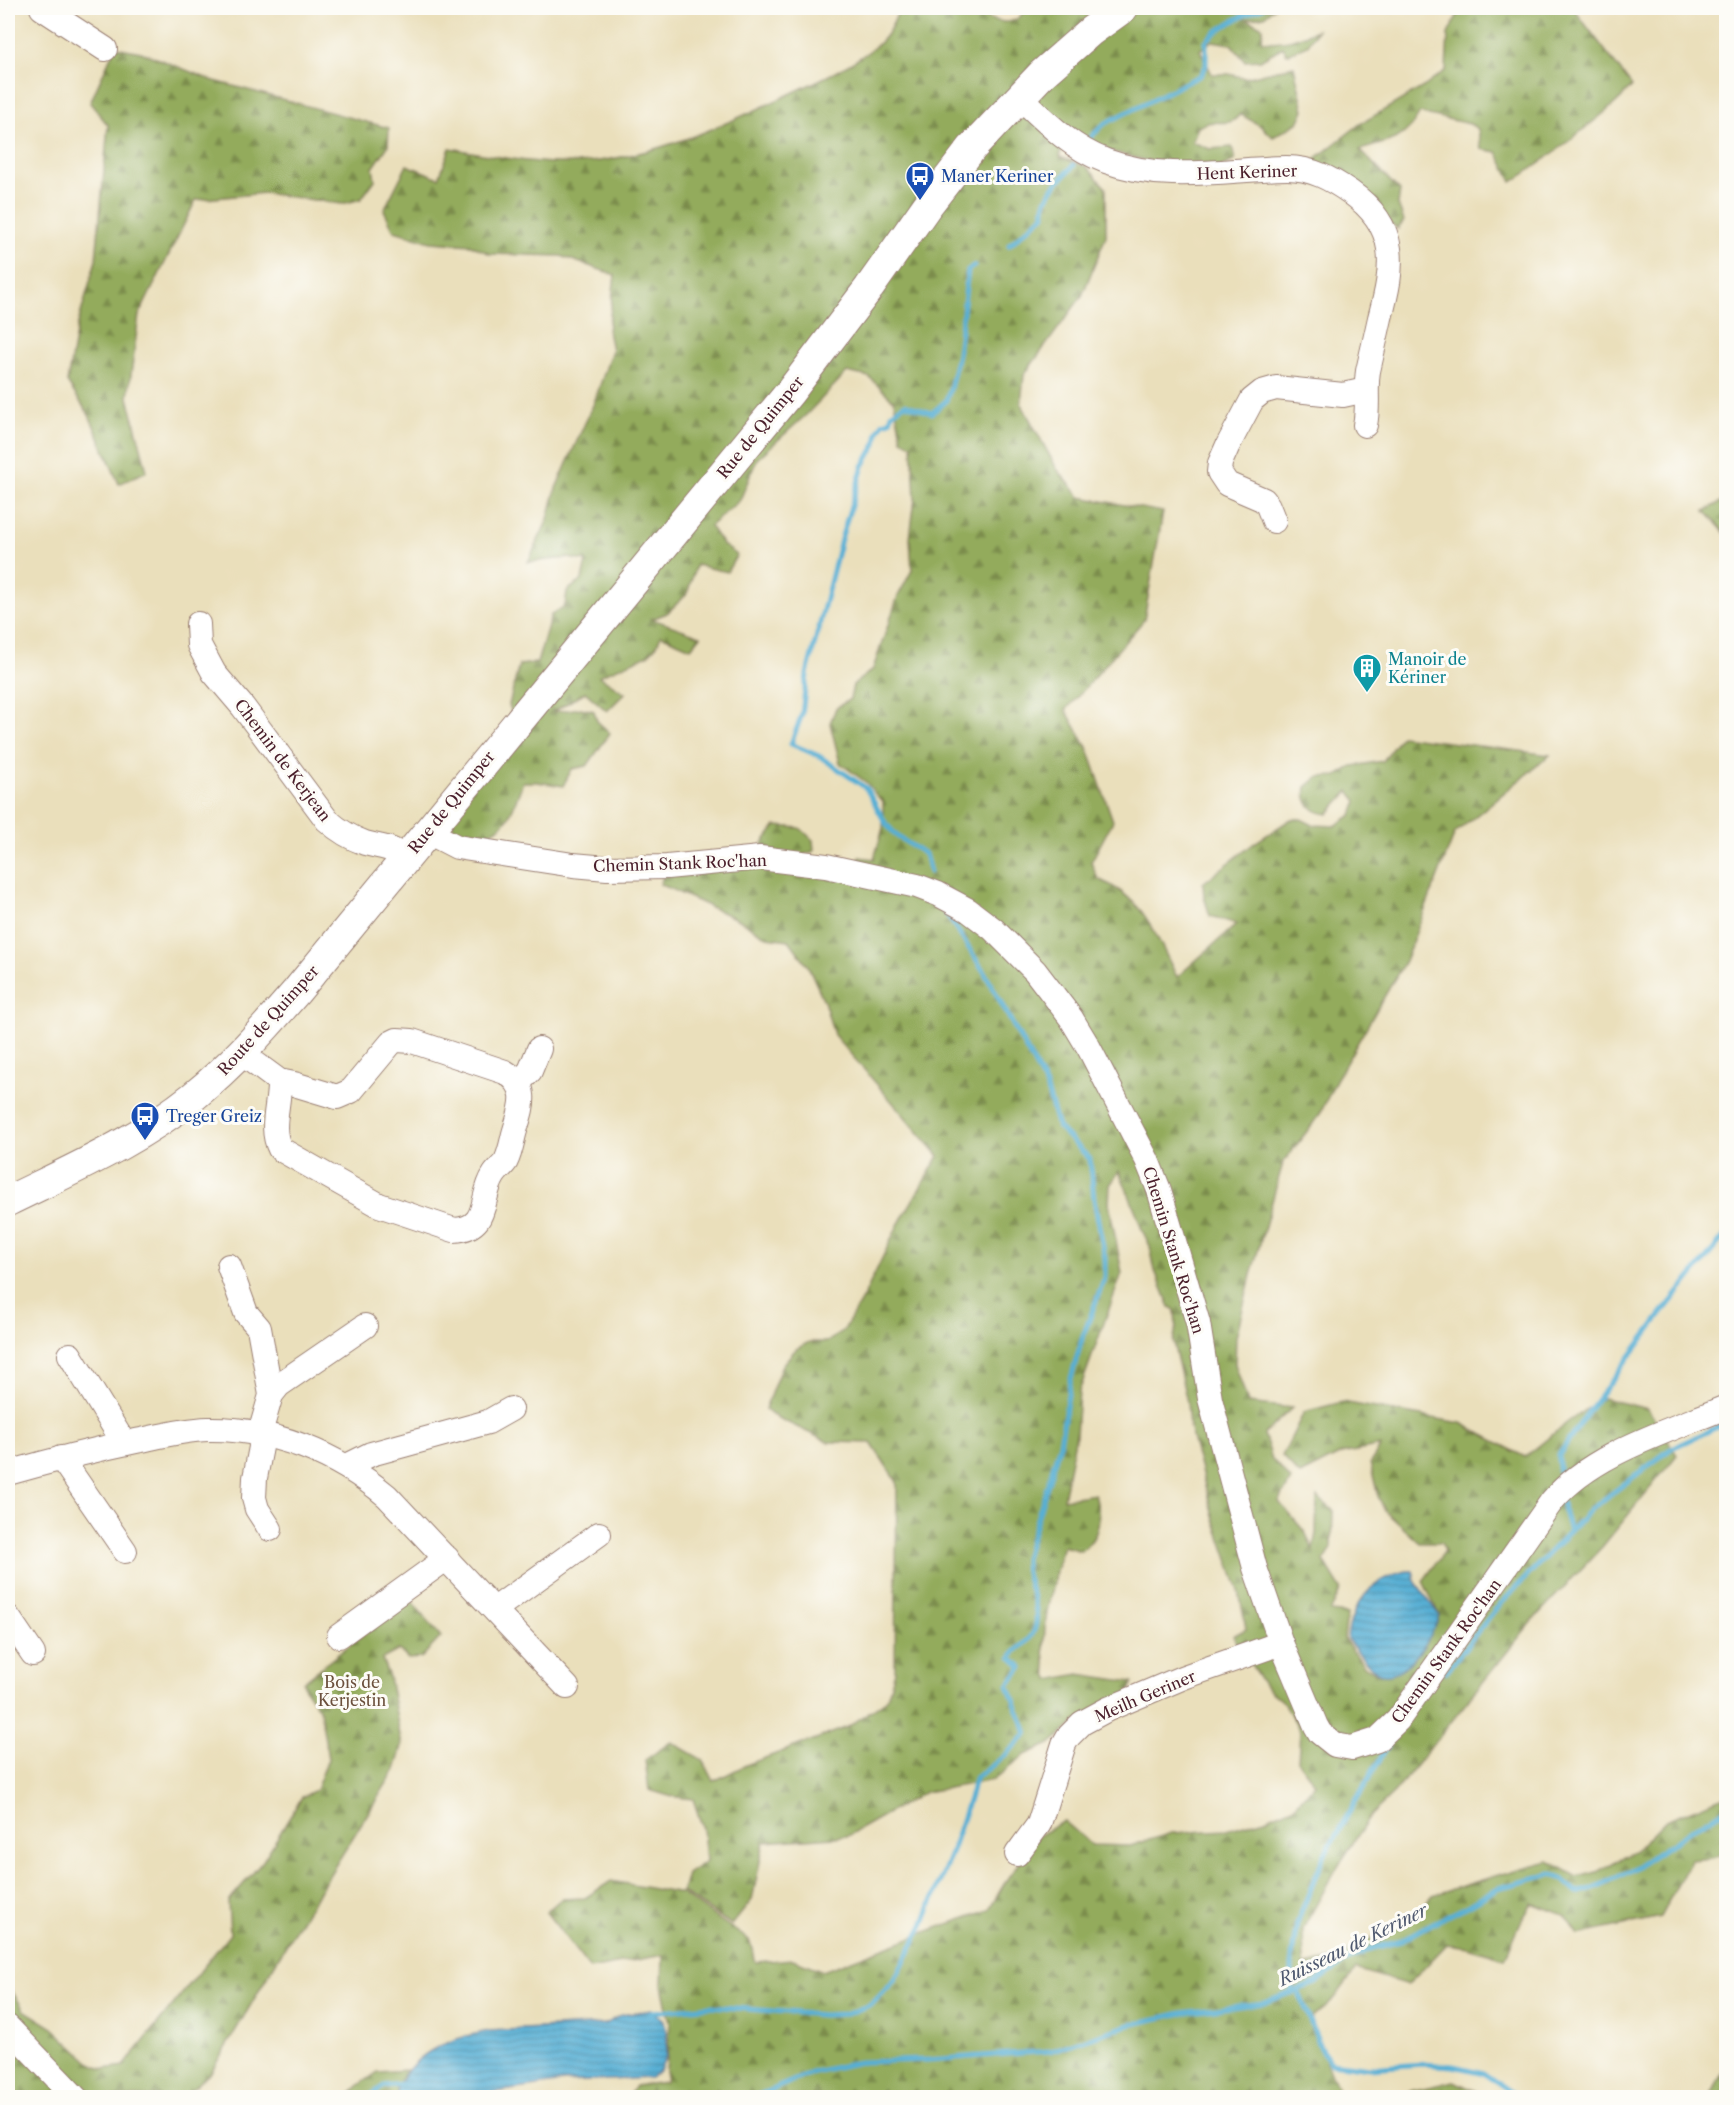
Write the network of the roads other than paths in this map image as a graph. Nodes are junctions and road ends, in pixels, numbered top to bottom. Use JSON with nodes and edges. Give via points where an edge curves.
{"nodes":[{"id":1,"x":42,"y":8,"type":"edge"},
{"id":2,"x":1123,"y":8,"type":"edge"},
{"id":3,"x":105,"y":50,"type":"dead end"},
{"id":4,"x":1019,"y":96,"type":"junction"},
{"id":5,"x":1366,"y":390,"type":"junction"},
{"id":6,"x":1365,"y":425,"type":"dead end"},
{"id":7,"x":1274,"y":521,"type":"dead end"},
{"id":8,"x":198,"y":624,"type":"dead end"},
{"id":9,"x":428,"y":832,"type":"junction"},
{"id":10,"x":406,"y":858,"type":"junction"},
{"id":11,"x":539,"y":1049,"type":"dead end"},
{"id":12,"x":241,"y":1053,"type":"junction"},
{"id":13,"x":279,"y":1081,"type":"junction"},
{"id":14,"x":518,"y":1083,"type":"junction"},
{"id":15,"x":8,"y":1201,"type":"edge"},
{"id":16,"x":229,"y":1266,"type":"dead end"},
{"id":17,"x":364,"y":1326,"type":"dead end"},
{"id":18,"x":70,"y":1355,"type":"dead end"},
{"id":19,"x":271,"y":1395,"type":"junction"},
{"id":20,"x":1726,"y":1407,"type":"edge"},
{"id":21,"x":511,"y":1409,"type":"dead end"},
{"id":22,"x":260,"y":1433,"type":"junction"},
{"id":23,"x":124,"y":1443,"type":"junction"},
{"id":24,"x":61,"y":1458,"type":"junction"},
{"id":25,"x":347,"y":1466,"type":"junction"},
{"id":26,"x":8,"y":1473,"type":"edge"},
{"id":27,"x":270,"y":1529,"type":"dead end"},
{"id":28,"x":599,"y":1534,"type":"dead end"},
{"id":29,"x":126,"y":1551,"type":"dead end"},
{"id":30,"x":447,"y":1558,"type":"junction"},
{"id":31,"x":495,"y":1609,"type":"junction"},
{"id":32,"x":8,"y":1617,"type":"edge"},
{"id":33,"x":339,"y":1636,"type":"dead end"},
{"id":34,"x":1281,"y":1643,"type":"junction"},
{"id":35,"x":33,"y":1654,"type":"dead end"},
{"id":36,"x":567,"y":1688,"type":"dead end"},
{"id":37,"x":1017,"y":1854,"type":"dead end"},
{"id":38,"x":8,"y":2027,"type":"edge"},
{"id":39,"x":76,"y":2097,"type":"edge"}],
"edges":[{"from":1,"to":3,"type":"street"},
{"from":2,"to":4,"type":"main road","name":"Rue de Quimper","via":[[1068,50]]},
{"from":4,"to":5,"type":"street","name":"Hent Keriner","via":[[1066,140],[1109,162],[1184,174],[1303,169],[1326,177],[1360,200],[1385,230],[1391,252],[1387,293]]},
{"from":4,"to":9,"type":"main road","name":"Rue de Quimper","via":[[948,178],[790,392]]},
{"from":5,"to":6,"type":"street","name":"Hent Keriner"},
{"from":5,"to":7,"type":"street","via":[[1343,394],[1276,388],[1252,400],[1228,445],[1220,472],[1227,484],[1263,500]]},
{"from":8,"to":10,"type":"street","name":"Chemin de Kerjean","via":[[199,645],[210,667],[327,820],[356,839],[388,847]]},
{"from":9,"to":10,"type":"main road","name":"Rue de Quimper"},
{"from":9,"to":34,"type":"street","name":"Chemin Stank Roc'han","via":[[457,847],[573,866],[635,868],[760,858],[826,866],[938,894],[974,914],[1013,947],[1053,993],[1089,1048],[1136,1135],[1159,1190],[1198,1323],[1222,1449],[1255,1568]]},
{"from":10,"to":12,"type":"main road","name":"Route de Quimper"},
{"from":11,"to":14,"type":"street","via":[[530,1071]]},
{"from":12,"to":13,"type":"street"},
{"from":12,"to":15,"type":"main road","name":"Route de Quimper","via":[[194,1096],[147,1129]]},
{"from":13,"to":14,"type":"street","via":[[337,1098],[351,1091],[384,1049],[397,1040],[412,1041],[505,1072]]},
{"from":13,"to":14,"type":"street","via":[[274,1128],[280,1149],[379,1205],[454,1230],[474,1225],[481,1215],[492,1176],[506,1160],[522,1105]]},
{"from":16,"to":19,"type":"street","via":[[246,1312],[259,1328]]},
{"from":17,"to":19,"type":"street","via":[[279,1385]]},
{"from":18,"to":23,"type":"street"},
{"from":19,"to":22,"type":"street"},
{"from":20,"to":34,"type":"street","name":"Chemin Stank Roc'han","via":[[1606,1458],[1565,1485],[1410,1705],[1377,1740],[1357,1748],[1343,1748],[1320,1733]]},
{"from":21,"to":25,"type":"street","via":[[488,1422],[371,1454]]},
{"from":22,"to":23,"type":"street","via":[[179,1431]]},
{"from":22,"to":25,"type":"street","via":[[287,1440]]},
{"from":22,"to":27,"type":"street","via":[[254,1498],[256,1509]]},
{"from":23,"to":24,"type":"street"},
{"from":24,"to":26,"type":"street"},
{"from":24,"to":29,"type":"street"},
{"from":25,"to":30,"type":"street","via":[[387,1496]]},
{"from":28,"to":31,"type":"street"},
{"from":30,"to":31,"type":"street"},
{"from":30,"to":33,"type":"street"},
{"from":31,"to":36,"type":"street"},
{"from":32,"to":35,"type":"street"},
{"from":34,"to":37,"type":"street","name":"Meilh Geriner","via":[[1167,1684],[1082,1723],[1064,1744],[1039,1824]]},
{"from":38,"to":39,"type":"street"}]}
